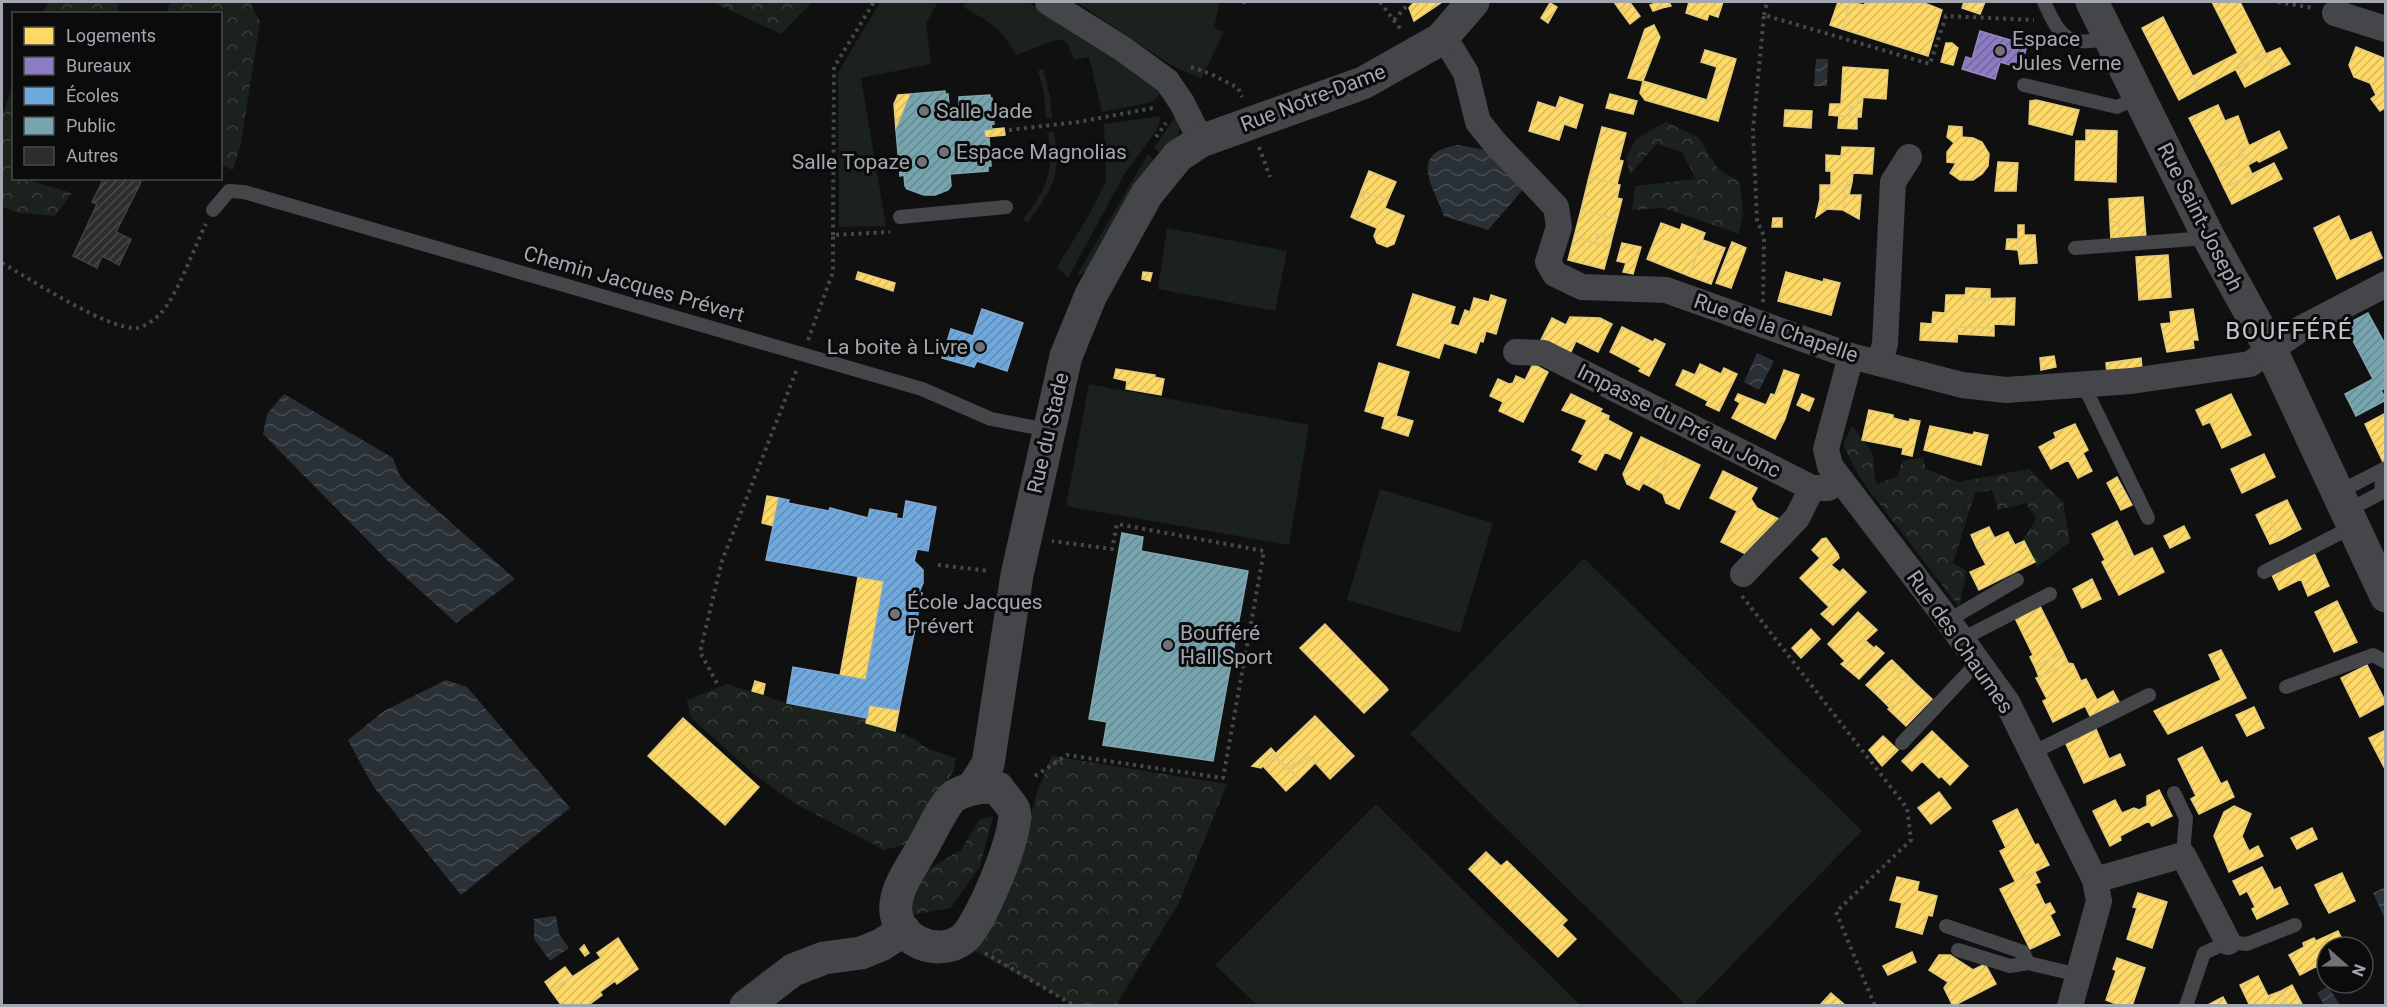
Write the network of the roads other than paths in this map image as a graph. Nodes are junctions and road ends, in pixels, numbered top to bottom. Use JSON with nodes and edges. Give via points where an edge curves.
{"nodes":[{"id":1,"x":1048,"y":2,"type":"edge"},
{"id":2,"x":1473,"y":2,"type":"edge"},
{"id":3,"x":2044,"y":2,"type":"edge"},
{"id":4,"x":2092,"y":2,"type":"edge"},
{"id":5,"x":2335,"y":13,"type":"road end"},
{"id":6,"x":2385,"y":29,"type":"edge"},
{"id":7,"x":2110,"y":38,"type":"junction"},
{"id":8,"x":1430,"y":46,"type":"junction"},
{"id":9,"x":2024,"y":85,"type":"dead end"},
{"id":10,"x":2139,"y":97,"type":"junction"},
{"id":11,"x":1201,"y":141,"type":"junction"},
{"id":12,"x":1909,"y":157,"type":"dead end"},
{"id":13,"x":1006,"y":207,"type":"dead end"},
{"id":14,"x":213,"y":210,"type":"road end"},
{"id":15,"x":900,"y":217,"type":"road end"},
{"id":16,"x":2209,"y":238,"type":"junction"},
{"id":17,"x":2074,"y":248,"type":"dead end"},
{"id":18,"x":2385,"y":284,"type":"edge"},
{"id":19,"x":2271,"y":350,"type":"junction"},
{"id":20,"x":1516,"y":352,"type":"dead end"},
{"id":21,"x":1851,"y":356,"type":"junction"},
{"id":22,"x":1879,"y":363,"type":"junction"},
{"id":23,"x":2084,"y":386,"type":"junction"},
{"id":24,"x":1048,"y":430,"type":"junction"},
{"id":25,"x":2385,"y":468,"type":"edge"},
{"id":26,"x":2385,"y":478,"type":"edge"},
{"id":27,"x":1841,"y":482,"type":"junction"},
{"id":28,"x":1812,"y":488,"type":"junction"},
{"id":29,"x":2345,"y":510,"type":"junction"},
{"id":30,"x":2148,"y":518,"type":"dead end"},
{"id":31,"x":2264,"y":572,"type":"dead end"},
{"id":32,"x":1743,"y":574,"type":"road end"},
{"id":33,"x":2018,"y":580,"type":"dead end"},
{"id":34,"x":2050,"y":594,"type":"dead end"},
{"id":35,"x":2385,"y":596,"type":"edge"},
{"id":36,"x":1955,"y":630,"type":"junction"},
{"id":37,"x":1978,"y":662,"type":"junction"},
{"id":38,"x":2385,"y":662,"type":"edge"},
{"id":39,"x":2286,"y":687,"type":"dead end"},
{"id":40,"x":2150,"y":695,"type":"dead end"},
{"id":41,"x":1902,"y":742,"type":"dead end"},
{"id":42,"x":2032,"y":753,"type":"junction"},
{"id":43,"x":986,"y":781,"type":"junction"},
{"id":44,"x":2174,"y":793,"type":"dead end"},
{"id":45,"x":2183,"y":855,"type":"junction"},
{"id":46,"x":2095,"y":880,"type":"junction"},
{"id":47,"x":2295,"y":925,"type":"dead end"},
{"id":48,"x":1946,"y":926,"type":"dead end"},
{"id":49,"x":904,"y":930,"type":"junction"},
{"id":50,"x":2228,"y":942,"type":"junction"},
{"id":51,"x":1958,"y":950,"type":"dead end"},
{"id":52,"x":2028,"y":963,"type":"junction"},
{"id":53,"x":2079,"y":975,"type":"junction"},
{"id":54,"x":746,"y":1005,"type":"edge"},
{"id":55,"x":2070,"y":1005,"type":"edge"},
{"id":56,"x":2186,"y":1005,"type":"edge"}],
"edges":[{"from":1,"to":11,"type":"street","via":[[1167,81]]},
{"from":2,"to":8,"type":"street","name":"Rue Notre-Dame"},
{"from":3,"to":7,"type":"lane","via":[[2060,33],[2075,40]]},
{"from":4,"to":7,"type":"street","name":"Rue Saint-Joseph"},
{"from":5,"to":6,"type":"street"},
{"from":7,"to":10,"type":"street","name":"Rue Saint-Joseph"},
{"from":8,"to":11,"type":"street","name":"Rue Notre-Dame","via":[[1363,83]]},
{"from":8,"to":21,"type":"street","name":"Rue de la Chapelle","via":[[1452,50],[1466,73],[1478,122],[1557,207],[1559,227],[1548,262],[1555,274],[1582,287],[1666,290]]},
{"from":9,"to":10,"type":"lane","via":[[2117,107]]},
{"from":10,"to":16,"type":"street","name":"Rue Saint-Joseph"},
{"from":11,"to":24,"type":"street","name":"Rue du Stade","via":[[1178,156],[1147,194],[1122,236],[1091,295],[1066,356]]},
{"from":12,"to":22,"type":"street","via":[[1893,182],[1885,344]]},
{"from":13,"to":15,"type":"lane"},
{"from":14,"to":24,"type":"lane","name":"Chemin Jacques Prévert","via":[[229,191],[244,192],[922,389],[991,419]]},
{"from":16,"to":17,"type":"lane"},
{"from":16,"to":19,"type":"street","name":"Rue Saint-Joseph"},
{"from":18,"to":19,"type":"street","name":"Rue de la Chapelle","via":[[2302,328]]},
{"from":19,"to":23,"type":"street","name":"Rue de la Chapelle","via":[[2250,364]]},
{"from":19,"to":29,"type":"street","name":"Rue Saint-Joseph"},
{"from":20,"to":28,"type":"street","name":"Impasse du Pré au Jonc","via":[[1544,353]]},
{"from":21,"to":22,"type":"street","name":"Rue de la Chapelle"},
{"from":21,"to":27,"type":"street","name":"Rue des Chaumes","via":[[1826,449],[1830,466]]},
{"from":22,"to":23,"type":"street","name":"Rue de la Chapelle","via":[[1962,385],[2006,390]]},
{"from":23,"to":30,"type":"lane"},
{"from":24,"to":43,"type":"street","name":"Rue du Stade","via":[[1017,574]]},
{"from":25,"to":29,"type":"lane"},
{"from":26,"to":29,"type":"lane","via":[[2381,493]]},
{"from":27,"to":28,"type":"street","via":[[1828,488]]},
{"from":27,"to":36,"type":"street","name":"Rue des Chaumes"},
{"from":28,"to":32,"type":"street","via":[[1797,518]]},
{"from":29,"to":31,"type":"lane"},
{"from":29,"to":35,"type":"street","name":"Rue Saint-Joseph"},
{"from":33,"to":36,"type":"lane"},
{"from":34,"to":36,"type":"lane"},
{"from":36,"to":37,"type":"street","name":"Rue des Chaumes"},
{"from":37,"to":41,"type":"lane"},
{"from":37,"to":42,"type":"street","name":"Rue des Chaumes","via":[[2007,702]]},
{"from":38,"to":39,"type":"lane","via":[[2373,655]]},
{"from":40,"to":42,"type":"lane"},
{"from":42,"to":46,"type":"street","name":"Rue des Chaumes"},
{"from":43,"to":49,"type":"street","via":[[954,796],[901,886],[896,905]]},
{"from":43,"to":49,"type":"street","via":[[1014,811],[1013,829],[993,888],[977,920],[965,939],[948,947],[917,944]]},
{"from":44,"to":45,"type":"lane","via":[[2186,818]]},
{"from":45,"to":46,"type":"street"},
{"from":45,"to":50,"type":"street"},
{"from":46,"to":53,"type":"street","name":"Rue des Chaumes","via":[[2099,901]]},
{"from":47,"to":50,"type":"lane","via":[[2247,944]]},
{"from":48,"to":52,"type":"lane","via":[[2023,952]]},
{"from":49,"to":54,"type":"street","via":[[861,954],[824,958],[801,966]]},
{"from":50,"to":56,"type":"lane","via":[[2205,953]]},
{"from":51,"to":52,"type":"lane","via":[[2010,966]]},
{"from":52,"to":53,"type":"lane"},
{"from":53,"to":55,"type":"street","name":"Rue des Chaumes"}]}
